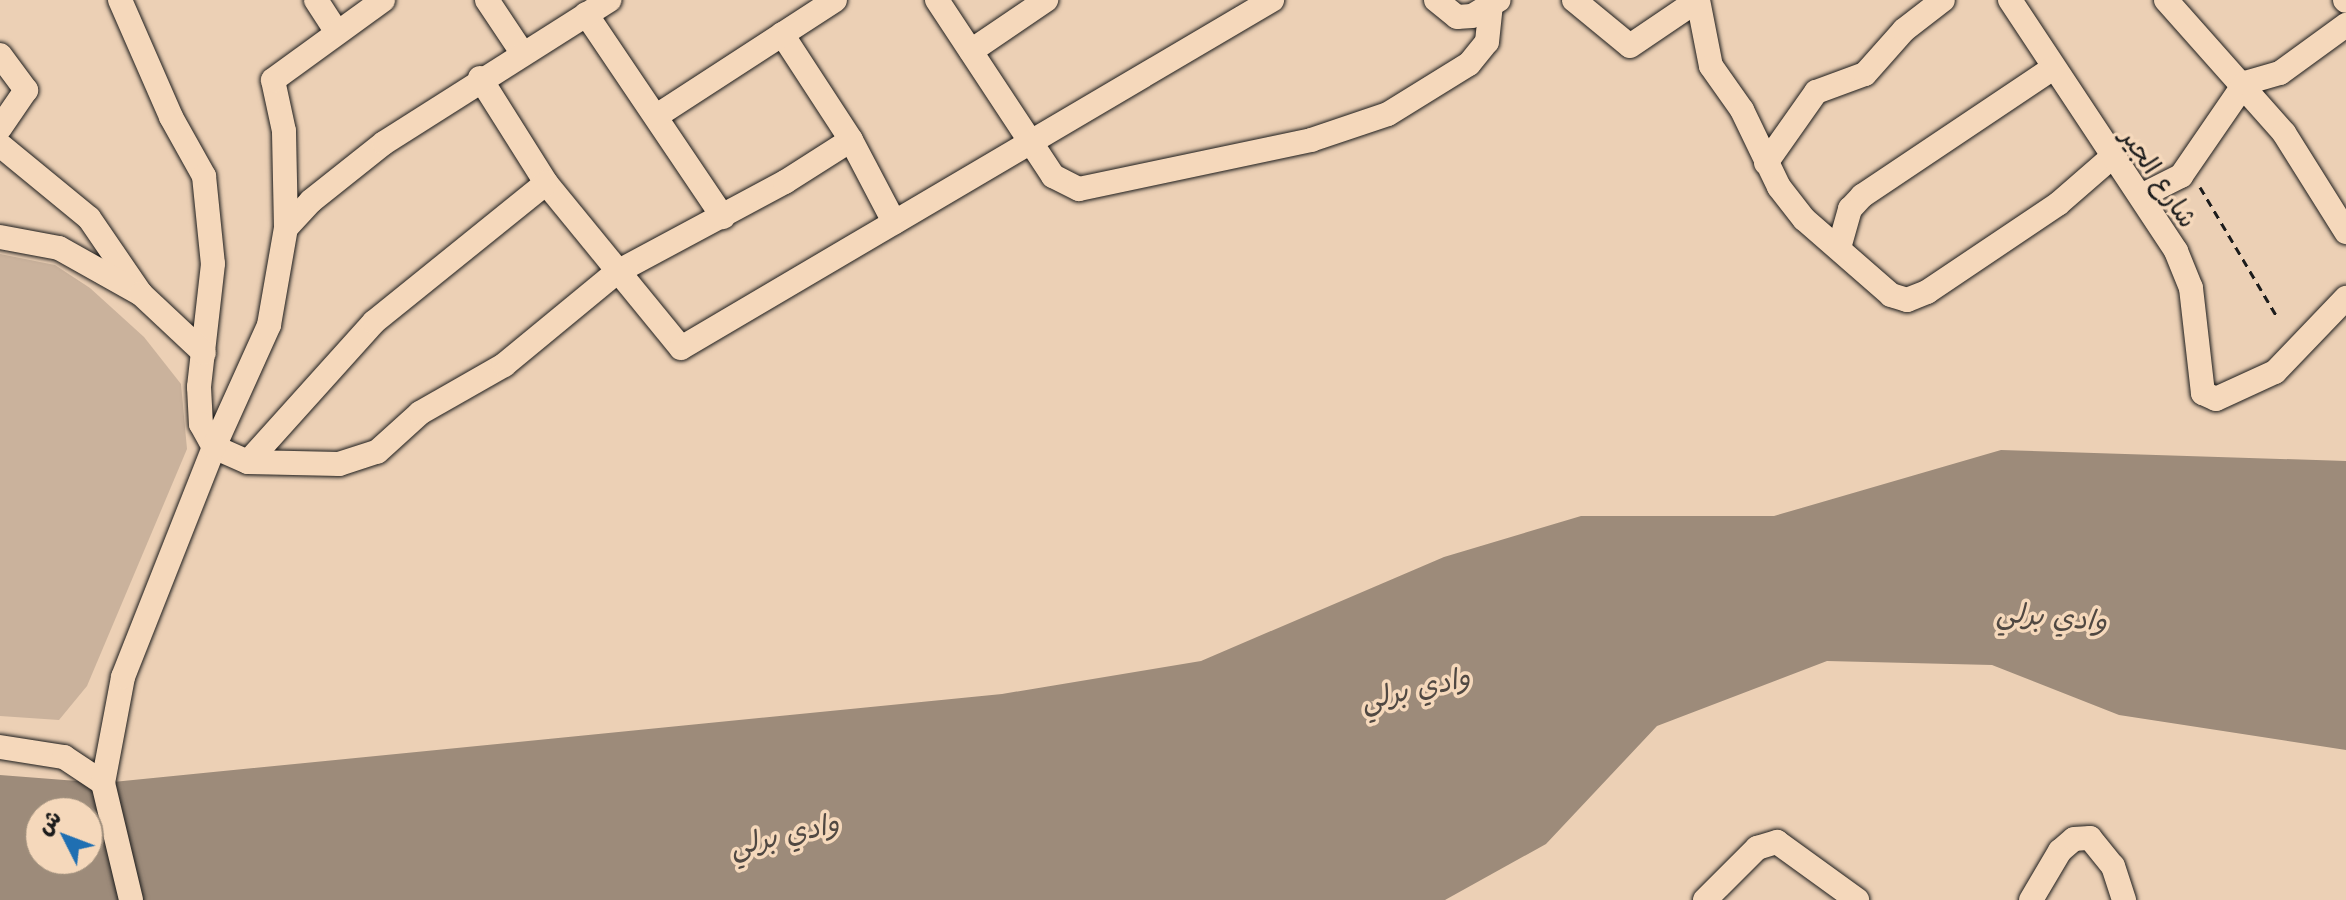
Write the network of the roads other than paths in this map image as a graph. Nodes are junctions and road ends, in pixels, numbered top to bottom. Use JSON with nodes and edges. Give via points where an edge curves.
{"nodes":[{"id":1,"x":120,"y":0,"type":"edge"},
{"id":2,"x":316,"y":0,"type":"edge"},
{"id":3,"x":383,"y":0,"type":"edge"},
{"id":4,"x":487,"y":0,"type":"edge"},
{"id":5,"x":609,"y":0,"type":"edge"},
{"id":6,"x":835,"y":0,"type":"edge"},
{"id":7,"x":937,"y":0,"type":"edge"},
{"id":8,"x":1046,"y":0,"type":"edge"},
{"id":9,"x":1272,"y":0,"type":"edge"},
{"id":10,"x":1436,"y":0,"type":"edge"},
{"id":11,"x":1574,"y":0,"type":"edge"},
{"id":12,"x":1698,"y":0,"type":"edge"},
{"id":13,"x":1943,"y":0,"type":"edge"},
{"id":14,"x":2010,"y":0,"type":"edge"},
{"id":15,"x":2166,"y":0,"type":"edge"},
{"id":16,"x":1495,"y":2,"type":"edge"},
{"id":17,"x":586,"y":14,"type":"junction"},
{"id":18,"x":2346,"y":25,"type":"edge"},
{"id":19,"x":336,"y":31,"type":"junction"},
{"id":20,"x":782,"y":34,"type":"junction"},
{"id":21,"x":971,"y":51,"type":"junction"},
{"id":22,"x":523,"y":54,"type":"junction"},
{"id":23,"x":0,"y":55,"type":"edge"},
{"id":24,"x":2053,"y":68,"type":"junction"},
{"id":25,"x":480,"y":78,"type":"junction"},
{"id":26,"x":2245,"y":83,"type":"junction"},
{"id":27,"x":658,"y":115,"type":"junction"},
{"id":28,"x":0,"y":128,"type":"edge"},
{"id":29,"x":851,"y":140,"type":"junction"},
{"id":30,"x":0,"y":145,"type":"edge"},
{"id":31,"x":1031,"y":146,"type":"junction"},
{"id":32,"x":2112,"y":157,"type":"junction"},
{"id":33,"x":1766,"y":163,"type":"junction"},
{"id":34,"x":546,"y":183,"type":"junction"},
{"id":35,"x":2141,"y":196,"type":"junction"},
{"id":36,"x":723,"y":217,"type":"junction"},
{"id":37,"x":894,"y":222,"type":"junction"},
{"id":38,"x":286,"y":228,"type":"junction"},
{"id":39,"x":2346,"y":232,"type":"edge"},
{"id":40,"x":0,"y":237,"type":"edge"},
{"id":41,"x":1839,"y":248,"type":"junction"},
{"id":42,"x":617,"y":272,"type":"junction"},
{"id":43,"x":141,"y":294,"type":"junction"},
{"id":44,"x":2346,"y":298,"type":"edge"},
{"id":45,"x":204,"y":353,"type":"junction"},
{"id":46,"x":214,"y":447,"type":"junction"},
{"id":47,"x":248,"y":462,"type":"junction"},
{"id":48,"x":0,"y":747,"type":"edge"},
{"id":49,"x":103,"y":783,"type":"junction"},
{"id":50,"x":131,"y":900,"type":"edge"},
{"id":51,"x":1705,"y":900,"type":"edge"},
{"id":52,"x":1857,"y":900,"type":"edge"},
{"id":53,"x":2031,"y":900,"type":"edge"},
{"id":54,"x":2124,"y":900,"type":"edge"}],
"edges":[{"from":1,"to":45,"type":"street","via":[[171,117],[204,176],[213,264]]},
{"from":2,"to":19,"type":"street"},
{"from":3,"to":19,"type":"street"},
{"from":4,"to":22,"type":"street"},
{"from":5,"to":17,"type":"street"},
{"from":6,"to":20,"type":"street"},
{"from":7,"to":21,"type":"street"},
{"from":8,"to":21,"type":"street"},
{"from":9,"to":31,"type":"street"},
{"from":10,"to":16,"type":"street","via":[[1444,12],[1457,17]]},
{"from":11,"to":12,"type":"street","via":[[1630,46]]},
{"from":12,"to":33,"type":"street","via":[[1711,66],[1742,110]]},
{"from":13,"to":33,"type":"street","via":[[1913,22],[1865,74],[1816,92]]},
{"from":14,"to":24,"type":"street","name":"شارع الجير"},
{"from":15,"to":26,"type":"street"},
{"from":16,"to":31,"type":"street","via":[[1487,42],[1469,64],[1405,106],[1311,140],[1079,189],[1053,176]]},
{"from":17,"to":22,"type":"street"},
{"from":17,"to":27,"type":"street"},
{"from":18,"to":26,"type":"street","via":[[2280,73]]},
{"from":19,"to":38,"type":"street","via":[[273,80],[284,131]]},
{"from":20,"to":27,"type":"street"},
{"from":20,"to":29,"type":"street"},
{"from":21,"to":31,"type":"street"},
{"from":22,"to":25,"type":"street"},
{"from":23,"to":28,"type":"street","via":[[26,90]]},
{"from":24,"to":32,"type":"street","name":"شارع الجير"},
{"from":24,"to":41,"type":"street","via":[[1862,196],[1850,209]]},
{"from":25,"to":34,"type":"street"},
{"from":25,"to":38,"type":"street","via":[[348,170]]},
{"from":26,"to":35,"type":"street","via":[[2187,166],[2169,184]]},
{"from":26,"to":39,"type":"street","via":[[2284,133]]},
{"from":27,"to":36,"type":"street"},
{"from":29,"to":36,"type":"street"},
{"from":29,"to":37,"type":"street"},
{"from":30,"to":43,"type":"street","via":[[89,218]]},
{"from":31,"to":37,"type":"street"},
{"from":32,"to":35,"type":"street","name":"شارع الجير"},
{"from":32,"to":41,"type":"street","via":[[2025,227],[1907,300],[1891,295]]},
{"from":33,"to":41,"type":"street","via":[[1804,219]]},
{"from":34,"to":42,"type":"street"},
{"from":34,"to":47,"type":"street","via":[[374,322]]},
{"from":35,"to":44,"type":"street","name":"شارع الجير","via":[[2176,251],[2191,288],[2203,393],[2216,399],[2275,372]]},
{"from":36,"to":42,"type":"street"},
{"from":37,"to":42,"type":"street","via":[[681,348]]},
{"from":38,"to":46,"type":"street","via":[[269,325]]},
{"from":40,"to":43,"type":"street","via":[[59,248]]},
{"from":42,"to":47,"type":"street","via":[[493,374],[420,413],[377,452],[339,464]]},
{"from":43,"to":45,"type":"street"},
{"from":45,"to":46,"type":"street","via":[[198,407]]},
{"from":46,"to":47,"type":"street"},
{"from":46,"to":49,"type":"street","via":[[123,677]]},
{"from":48,"to":49,"type":"street","via":[[64,757]]},
{"from":49,"to":50,"type":"street"},
{"from":51,"to":52,"type":"street","via":[[1757,848],[1777,842]]},
{"from":53,"to":54,"type":"street","via":[[2060,851],[2074,839],[2090,838],[2113,866]]}]}
